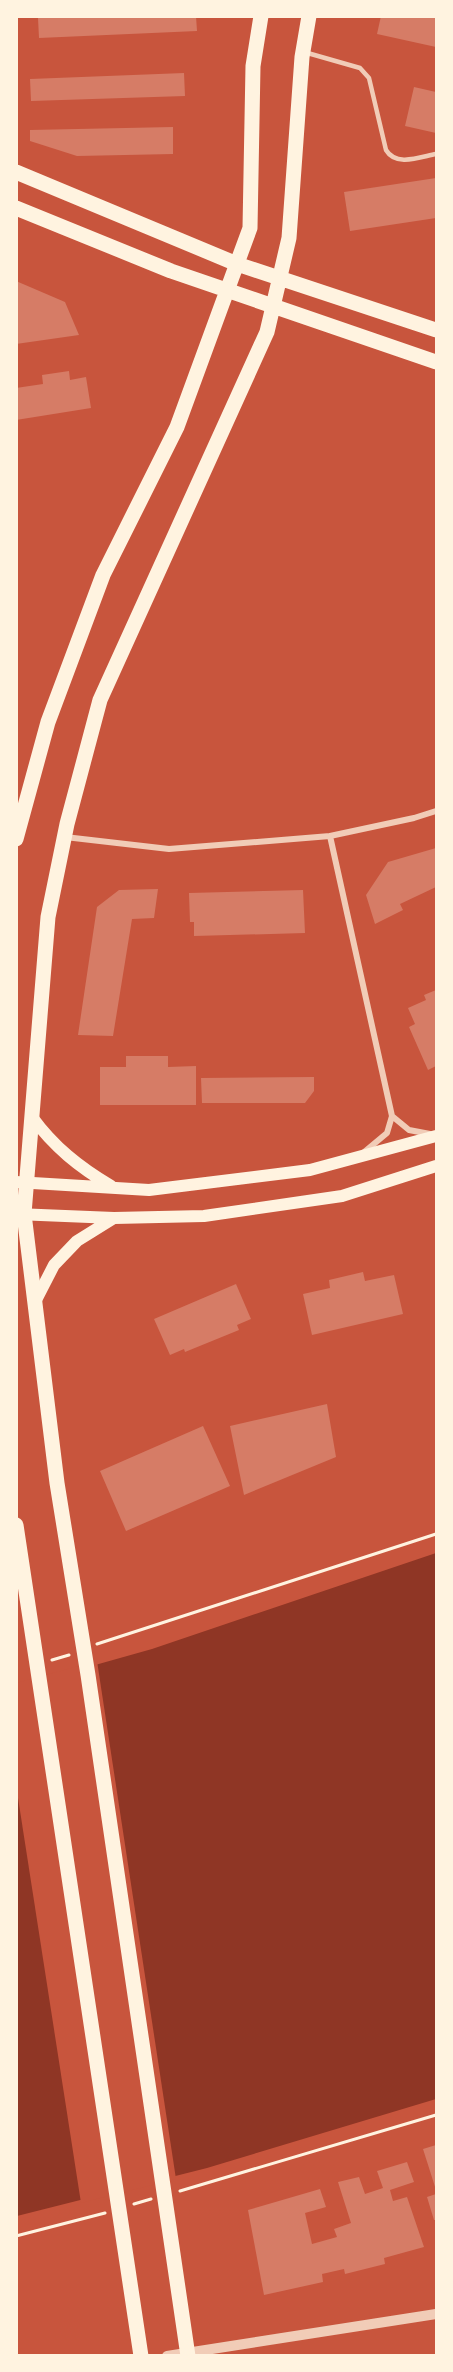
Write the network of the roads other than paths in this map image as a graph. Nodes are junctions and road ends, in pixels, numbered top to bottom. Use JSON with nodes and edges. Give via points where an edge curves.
{"nodes":[{"id":1,"x":261,"y":16,"type":"edge"},
{"id":2,"x":309,"y":16,"type":"edge"},
{"id":3,"x":303,"y":52,"type":"junction"},
{"id":4,"x":436,"y":154,"type":"edge"},
{"id":5,"x":16,"y":172,"type":"edge"},
{"id":6,"x":16,"y":208,"type":"edge"},
{"id":7,"x":237,"y":264,"type":"junction"},
{"id":8,"x":280,"y":278,"type":"junction"},
{"id":9,"x":228,"y":291,"type":"junction"},
{"id":10,"x":273,"y":306,"type":"junction"},
{"id":11,"x":436,"y":330,"type":"edge"},
{"id":12,"x":436,"y":363,"type":"edge"},
{"id":13,"x":436,"y":811,"type":"edge"},
{"id":14,"x":18,"y":831,"type":"edge"},
{"id":15,"x":330,"y":836,"type":"junction"},
{"id":16,"x":64,"y":837,"type":"junction"},
{"id":17,"x":392,"y":1116,"type":"junction"},
{"id":18,"x":32,"y":1117,"type":"junction"},
{"id":19,"x":436,"y":1136,"type":"edge"},
{"id":20,"x":358,"y":1157,"type":"junction"},
{"id":21,"x":436,"y":1166,"type":"edge"},
{"id":22,"x":21,"y":1182,"type":"edge"},
{"id":23,"x":114,"y":1188,"type":"junction"},
{"id":24,"x":20,"y":1214,"type":"edge"},
{"id":25,"x":114,"y":1218,"type":"junction"},
{"id":26,"x":34,"y":1302,"type":"junction"},
{"id":27,"x":16,"y":1525,"type":"edge"},
{"id":28,"x":436,"y":2314,"type":"edge"},
{"id":29,"x":141,"y":2355,"type":"edge"},
{"id":30,"x":167,"y":2355,"type":"edge"},
{"id":31,"x":188,"y":2355,"type":"edge"}],
"edges":[{"from":1,"to":7,"type":"main road","via":[[253,66],[250,228]]},
{"from":2,"to":3,"type":"main road"},
{"from":3,"to":4,"type":"lane","via":[[360,68],[369,78],[390,157],[399,160]]},
{"from":3,"to":8,"type":"main road","via":[[289,238]]},
{"from":5,"to":7,"type":"main road"},
{"from":6,"to":9,"type":"main road","via":[[171,272]]},
{"from":7,"to":8,"type":"main road"},
{"from":7,"to":9,"type":"main road"},
{"from":8,"to":10,"type":"main road"},
{"from":8,"to":11,"type":"main road"},
{"from":9,"to":10,"type":"main road"},
{"from":9,"to":14,"type":"main road","via":[[177,427],[103,575],[48,722]]},
{"from":10,"to":12,"type":"main road"},
{"from":10,"to":16,"type":"main road","via":[[267,332],[100,700]]},
{"from":13,"to":15,"type":"street"},
{"from":15,"to":16,"type":"street","via":[[169,849]]},
{"from":15,"to":17,"type":"street"},
{"from":16,"to":18,"type":"main road","via":[[48,916]]},
{"from":17,"to":19,"type":"street","via":[[409,1130]]},
{"from":17,"to":20,"type":"street","via":[[387,1133]]},
{"from":18,"to":22,"type":"main road"},
{"from":18,"to":23,"type":"main road","via":[[78,1167]]},
{"from":19,"to":20,"type":"main road"},
{"from":20,"to":23,"type":"main road","via":[[310,1170],[149,1190]]},
{"from":21,"to":25,"type":"main road","via":[[342,1196],[204,1216]]},
{"from":22,"to":23,"type":"main road"},
{"from":22,"to":24,"type":"main road"},
{"from":24,"to":25,"type":"main road"},
{"from":24,"to":26,"type":"main road"},
{"from":25,"to":26,"type":"main road","via":[[77,1241],[54,1265]]},
{"from":26,"to":31,"type":"main road","via":[[57,1483]]},
{"from":27,"to":29,"type":"main road"},
{"from":28,"to":30,"type":"street"}]}
